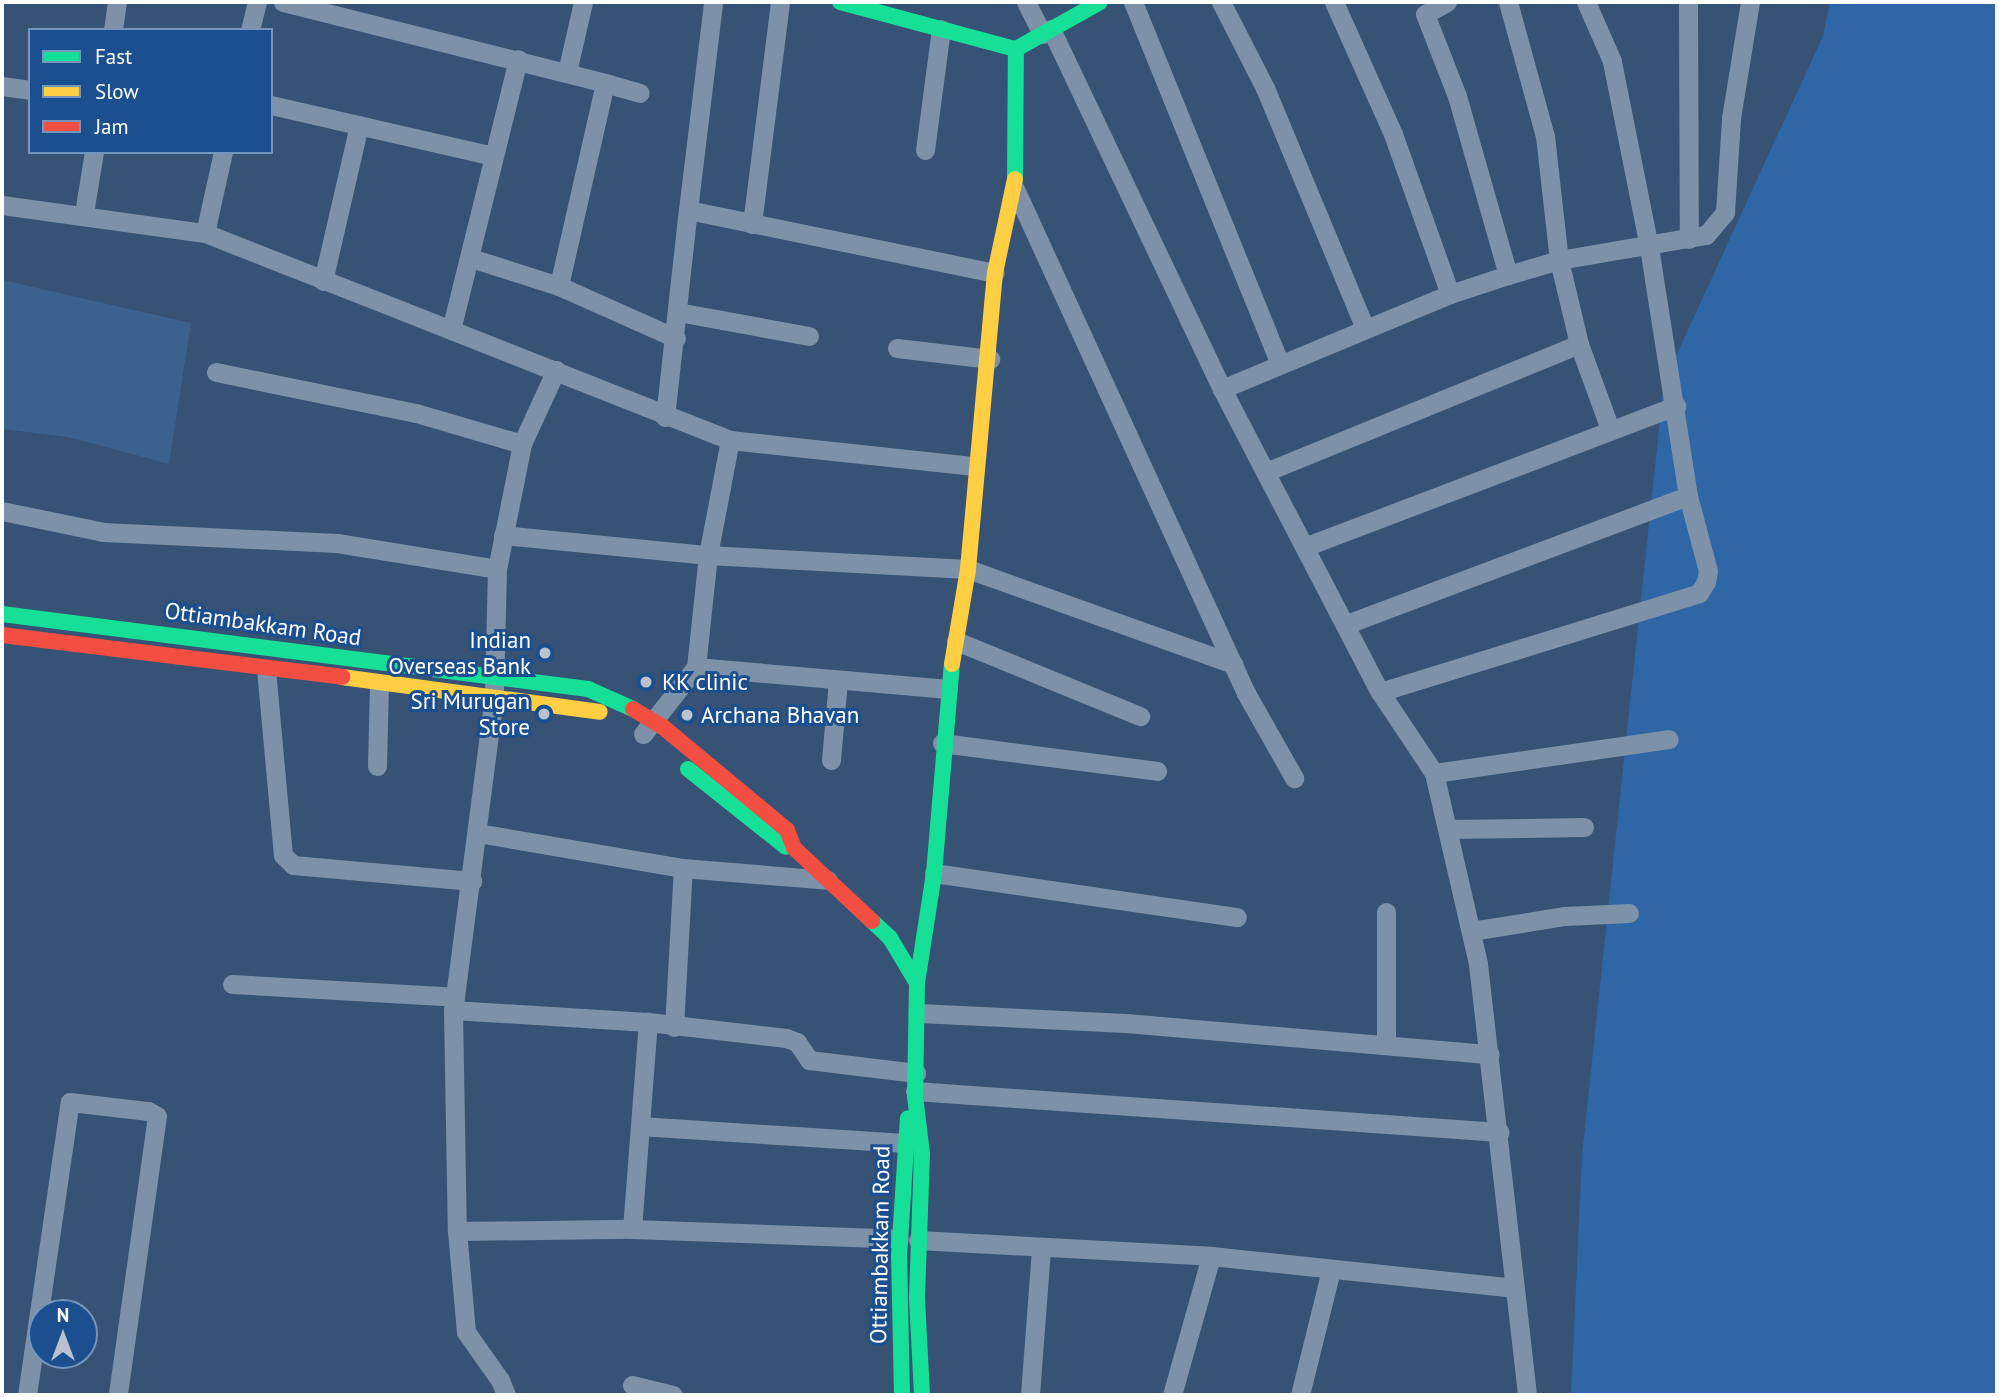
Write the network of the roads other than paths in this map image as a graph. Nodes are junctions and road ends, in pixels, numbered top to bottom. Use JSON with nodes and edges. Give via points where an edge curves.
{"nodes":[{"id":1,"x":117,"y":2,"type":"edge"},
{"id":2,"x":257,"y":2,"type":"edge"},
{"id":3,"x":283,"y":2,"type":"edge"},
{"id":4,"x":583,"y":2,"type":"edge"},
{"id":5,"x":713,"y":2,"type":"edge"},
{"id":6,"x":780,"y":2,"type":"edge"},
{"id":7,"x":840,"y":2,"type":"edge"},
{"id":8,"x":1026,"y":2,"type":"edge"},
{"id":9,"x":1100,"y":2,"type":"edge"},
{"id":10,"x":1133,"y":2,"type":"edge"},
{"id":11,"x":1222,"y":2,"type":"edge"},
{"id":12,"x":1334,"y":2,"type":"edge"},
{"id":13,"x":1508,"y":2,"type":"edge"},
{"id":14,"x":1586,"y":2,"type":"edge"},
{"id":15,"x":1688,"y":2,"type":"edge"},
{"id":16,"x":1750,"y":2,"type":"edge"},
{"id":17,"x":1441,"y":3,"type":"edge"},
{"id":18,"x":113,"y":28,"type":"edge"},
{"id":19,"x":250,"y":28,"type":"edge"},
{"id":20,"x":941,"y":29,"type":"junction"},
{"id":21,"x":1047,"y":32,"type":"junction"},
{"id":22,"x":1016,"y":49,"type":"junction"},
{"id":23,"x":518,"y":59,"type":"junction"},
{"id":24,"x":567,"y":72,"type":"junction"},
{"id":25,"x":605,"y":83,"type":"junction"},
{"id":26,"x":2,"y":86,"type":"edge"},
{"id":27,"x":28,"y":90,"type":"edge"},
{"id":28,"x":640,"y":93,"type":"dead end"},
{"id":29,"x":273,"y":105,"type":"edge"},
{"id":30,"x":359,"y":125,"type":"junction"},
{"id":31,"x":925,"y":150,"type":"dead end"},
{"id":32,"x":94,"y":154,"type":"edge"},
{"id":33,"x":223,"y":154,"type":"edge"},
{"id":34,"x":493,"y":156,"type":"junction"},
{"id":35,"x":1015,"y":189,"type":"junction"},
{"id":36,"x":2,"y":205,"type":"edge"},
{"id":37,"x":688,"y":211,"type":"junction"},
{"id":38,"x":84,"y":213,"type":"junction"},
{"id":39,"x":752,"y":223,"type":"junction"},
{"id":40,"x":205,"y":233,"type":"junction"},
{"id":41,"x":1689,"y":239,"type":"junction"},
{"id":42,"x":1649,"y":247,"type":"junction"},
{"id":43,"x":471,"y":258,"type":"junction"},
{"id":44,"x":1559,"y":260,"type":"junction"},
{"id":45,"x":995,"y":273,"type":"junction"},
{"id":46,"x":1508,"y":275,"type":"junction"},
{"id":47,"x":323,"y":281,"type":"junction"},
{"id":48,"x":559,"y":286,"type":"junction"},
{"id":49,"x":1450,"y":294,"type":"junction"},
{"id":50,"x":678,"y":312,"type":"junction"},
{"id":51,"x":1365,"y":328,"type":"junction"},
{"id":52,"x":451,"y":330,"type":"junction"},
{"id":53,"x":809,"y":336,"type":"dead end"},
{"id":54,"x":676,"y":338,"type":"junction"},
{"id":55,"x":1579,"y":344,"type":"junction"},
{"id":56,"x":897,"y":348,"type":"dead end"},
{"id":57,"x":990,"y":359,"type":"junction"},
{"id":58,"x":1280,"y":364,"type":"junction"},
{"id":59,"x":556,"y":370,"type":"junction"},
{"id":60,"x":216,"y":372,"type":"dead end"},
{"id":61,"x":1222,"y":389,"type":"junction"},
{"id":62,"x":1676,"y":406,"type":"junction"},
{"id":63,"x":665,"y":417,"type":"junction"},
{"id":64,"x":1610,"y":429,"type":"junction"},
{"id":65,"x":730,"y":440,"type":"junction"},
{"id":66,"x":522,"y":444,"type":"junction"},
{"id":67,"x":975,"y":466,"type":"junction"},
{"id":68,"x":1268,"y":471,"type":"junction"},
{"id":69,"x":1688,"y":496,"type":"junction"},
{"id":70,"x":2,"y":512,"type":"edge"},
{"id":71,"x":503,"y":535,"type":"junction"},
{"id":72,"x":1307,"y":546,"type":"junction"},
{"id":73,"x":708,"y":555,"type":"junction"},
{"id":74,"x":497,"y":569,"type":"junction"},
{"id":75,"x":968,"y":569,"type":"junction"},
{"id":76,"x":2,"y":614,"type":"edge"},
{"id":77,"x":1347,"y":624,"type":"junction"},
{"id":78,"x":2,"y":635,"type":"edge"},
{"id":79,"x":956,"y":641,"type":"junction"},
{"id":80,"x":1234,"y":664,"type":"junction"},
{"id":81,"x":696,"y":667,"type":"junction"},
{"id":82,"x":266,"y":669,"type":"junction"},
{"id":83,"x":494,"y":675,"type":"junction"},
{"id":84,"x":838,"y":680,"type":"junction"},
{"id":85,"x":379,"y":685,"type":"junction"},
{"id":86,"x":947,"y":690,"type":"junction"},
{"id":87,"x":1380,"y":692,"type":"junction"},
{"id":88,"x":494,"y":696,"type":"junction"},
{"id":89,"x":1140,"y":716,"type":"dead end"},
{"id":90,"x":648,"y":728,"type":"junction"},
{"id":91,"x":1669,"y":739,"type":"dead end"},
{"id":92,"x":942,"y":743,"type":"junction"},
{"id":93,"x":831,"y":760,"type":"dead end"},
{"id":94,"x":377,"y":766,"type":"dead end"},
{"id":95,"x":1157,"y":771,"type":"dead end"},
{"id":96,"x":1434,"y":774,"type":"junction"},
{"id":97,"x":1294,"y":778,"type":"dead end"},
{"id":98,"x":1584,"y":827,"type":"dead end"},
{"id":99,"x":1448,"y":829,"type":"junction"},
{"id":100,"x":478,"y":833,"type":"junction"},
{"id":101,"x":683,"y":868,"type":"junction"},
{"id":102,"x":934,"y":873,"type":"junction"},
{"id":103,"x":828,"y":880,"type":"junction"},
{"id":104,"x":472,"y":881,"type":"junction"},
{"id":105,"x":1386,"y":912,"type":"dead end"},
{"id":106,"x":1629,"y":913,"type":"dead end"},
{"id":107,"x":1237,"y":917,"type":"dead end"},
{"id":108,"x":1471,"y":931,"type":"junction"},
{"id":109,"x":917,"y":983,"type":"junction"},
{"id":110,"x":232,"y":984,"type":"dead end"},
{"id":111,"x":454,"y":1004,"type":"junction"},
{"id":112,"x":919,"y":1013,"type":"junction"},
{"id":113,"x":648,"y":1022,"type":"junction"},
{"id":114,"x":674,"y":1027,"type":"junction"},
{"id":115,"x":1386,"y":1045,"type":"junction"},
{"id":116,"x":1490,"y":1054,"type":"junction"},
{"id":117,"x":915,"y":1087,"type":"junction"},
{"id":118,"x":640,"y":1126,"type":"junction"},
{"id":119,"x":1500,"y":1132,"type":"junction"},
{"id":120,"x":904,"y":1143,"type":"junction"},
{"id":121,"x":632,"y":1229,"type":"junction"},
{"id":122,"x":457,"y":1231,"type":"junction"},
{"id":123,"x":908,"y":1240,"type":"junction"},
{"id":124,"x":1041,"y":1247,"type":"junction"},
{"id":125,"x":1211,"y":1256,"type":"junction"},
{"id":126,"x":1331,"y":1270,"type":"junction"},
{"id":127,"x":1513,"y":1288,"type":"junction"},
{"id":128,"x":632,"y":1385,"type":"dead end"},
{"id":129,"x":27,"y":1395,"type":"edge"},
{"id":130,"x":118,"y":1395,"type":"edge"},
{"id":131,"x":506,"y":1395,"type":"edge"},
{"id":132,"x":673,"y":1395,"type":"edge"},
{"id":133,"x":902,"y":1395,"type":"edge"},
{"id":134,"x":922,"y":1395,"type":"edge"},
{"id":135,"x":1030,"y":1395,"type":"edge"},
{"id":136,"x":1172,"y":1395,"type":"edge"},
{"id":137,"x":1300,"y":1395,"type":"edge"},
{"id":138,"x":1527,"y":1395,"type":"edge"}],
"edges":[{"from":1,"to":18,"type":"street"},
{"from":2,"to":19,"type":"street"},
{"from":3,"to":23,"type":"street"},
{"from":4,"to":24,"type":"street"},
{"from":5,"to":37,"type":"street"},
{"from":6,"to":39,"type":"street"},
{"from":7,"to":20,"type":"street"},
{"from":8,"to":21,"type":"street"},
{"from":9,"to":21,"type":"street"},
{"from":10,"to":58,"type":"street"},
{"from":11,"to":51,"type":"street","via":[[1265,88]]},
{"from":12,"to":49,"type":"street","via":[[1393,134]]},
{"from":13,"to":44,"type":"street","via":[[1545,136]]},
{"from":14,"to":42,"type":"street","via":[[1612,61]]},
{"from":15,"to":41,"type":"street"},
{"from":16,"to":41,"type":"street","via":[[1731,118],[1725,212],[1706,235]]},
{"from":17,"to":46,"type":"street","via":[[1425,13],[1457,96]]},
{"from":20,"to":22,"type":"street"},
{"from":20,"to":31,"type":"street"},
{"from":21,"to":22,"type":"street"},
{"from":21,"to":61,"type":"street"},
{"from":22,"to":35,"type":"street"},
{"from":23,"to":24,"type":"street"},
{"from":23,"to":34,"type":"street"},
{"from":24,"to":25,"type":"street"},
{"from":25,"to":28,"type":"street"},
{"from":25,"to":48,"type":"street"},
{"from":26,"to":27,"type":"street"},
{"from":29,"to":30,"type":"street"},
{"from":30,"to":34,"type":"street"},
{"from":30,"to":47,"type":"street"},
{"from":32,"to":38,"type":"street"},
{"from":33,"to":40,"type":"street"},
{"from":34,"to":43,"type":"street"},
{"from":35,"to":45,"type":"street"},
{"from":35,"to":80,"type":"street"},
{"from":36,"to":38,"type":"street"},
{"from":37,"to":39,"type":"street"},
{"from":37,"to":50,"type":"street"},
{"from":38,"to":40,"type":"street"},
{"from":39,"to":45,"type":"street"},
{"from":40,"to":47,"type":"street"},
{"from":41,"to":42,"type":"street"},
{"from":42,"to":44,"type":"street"},
{"from":42,"to":62,"type":"street"},
{"from":43,"to":48,"type":"street"},
{"from":43,"to":52,"type":"street"},
{"from":44,"to":46,"type":"street"},
{"from":44,"to":55,"type":"street"},
{"from":45,"to":57,"type":"street"},
{"from":46,"to":49,"type":"street"},
{"from":47,"to":52,"type":"street"},
{"from":48,"to":54,"type":"street"},
{"from":49,"to":51,"type":"street"},
{"from":50,"to":53,"type":"street"},
{"from":50,"to":54,"type":"street"},
{"from":51,"to":58,"type":"street"},
{"from":52,"to":59,"type":"street"},
{"from":54,"to":63,"type":"street"},
{"from":55,"to":64,"type":"street"},
{"from":55,"to":68,"type":"street"},
{"from":56,"to":57,"type":"street"},
{"from":57,"to":67,"type":"street"},
{"from":58,"to":61,"type":"street"},
{"from":59,"to":63,"type":"street"},
{"from":59,"to":66,"type":"street"},
{"from":60,"to":66,"type":"street","via":[[416,413]]},
{"from":61,"to":68,"type":"street"},
{"from":62,"to":64,"type":"street"},
{"from":62,"to":69,"type":"street"},
{"from":63,"to":65,"type":"street"},
{"from":64,"to":72,"type":"street"},
{"from":65,"to":67,"type":"street"},
{"from":65,"to":73,"type":"street"},
{"from":66,"to":71,"type":"street"},
{"from":67,"to":75,"type":"street"},
{"from":68,"to":72,"type":"street"},
{"from":69,"to":77,"type":"street"},
{"from":69,"to":87,"type":"street","via":[[1707,571],[1699,593]]},
{"from":70,"to":74,"type":"street","via":[[103,532],[337,543]]},
{"from":71,"to":73,"type":"street"},
{"from":71,"to":74,"type":"street"},
{"from":72,"to":77,"type":"street"},
{"from":73,"to":75,"type":"street"},
{"from":73,"to":81,"type":"street"},
{"from":74,"to":83,"type":"street"},
{"from":75,"to":79,"type":"street"},
{"from":75,"to":80,"type":"street"},
{"from":76,"to":83,"type":"street","name":"Ottiambakkam Road"},
{"from":77,"to":87,"type":"street"},
{"from":78,"to":82,"type":"street","name":"Ottiambakkam Road"},
{"from":79,"to":86,"type":"street"},
{"from":79,"to":89,"type":"street"},
{"from":80,"to":97,"type":"street"},
{"from":81,"to":84,"type":"street"},
{"from":81,"to":90,"type":"street"},
{"from":82,"to":85,"type":"street","name":"Ottiambakkam Road"},
{"from":82,"to":104,"type":"street","via":[[283,855],[293,865]]},
{"from":83,"to":88,"type":"street"},
{"from":83,"to":90,"type":"street","name":"Ottiambakkam Road","via":[[588,690]]},
{"from":84,"to":86,"type":"street"},
{"from":84,"to":93,"type":"street"},
{"from":85,"to":88,"type":"street","name":"Ottiambakkam Road"},
{"from":85,"to":94,"type":"street"},
{"from":86,"to":92,"type":"street"},
{"from":87,"to":96,"type":"street"},
{"from":88,"to":90,"type":"street","name":"Ottiambakkam Road","via":[[597,711]]},
{"from":88,"to":100,"type":"street"},
{"from":90,"to":103,"type":"street","name":"Ottiambakkam Road","via":[[778,845],[794,848]]},
{"from":91,"to":96,"type":"street"},
{"from":92,"to":95,"type":"street"},
{"from":92,"to":102,"type":"street"},
{"from":96,"to":99,"type":"street"},
{"from":98,"to":99,"type":"street"},
{"from":99,"to":108,"type":"street"},
{"from":100,"to":101,"type":"street"},
{"from":100,"to":104,"type":"street"},
{"from":101,"to":103,"type":"street"},
{"from":101,"to":114,"type":"street"},
{"from":102,"to":107,"type":"street"},
{"from":102,"to":109,"type":"street"},
{"from":103,"to":109,"type":"street","name":"Ottiambakkam Road","via":[[890,938]]},
{"from":104,"to":111,"type":"street"},
{"from":105,"to":115,"type":"street"},
{"from":106,"to":108,"type":"street","via":[[1565,916]]},
{"from":108,"to":116,"type":"street"},
{"from":109,"to":112,"type":"street","name":"Ottiambakkam Road"},
{"from":110,"to":111,"type":"street"},
{"from":111,"to":113,"type":"street"},
{"from":111,"to":122,"type":"street"},
{"from":112,"to":115,"type":"street","via":[[1126,1023]]},
{"from":112,"to":117,"type":"street","name":"Ottiambakkam Road"},
{"from":113,"to":114,"type":"street"},
{"from":113,"to":118,"type":"street"},
{"from":114,"to":117,"type":"street","via":[[786,1038],[797,1042],[809,1060]]},
{"from":115,"to":116,"type":"street"},
{"from":116,"to":119,"type":"street"},
{"from":117,"to":119,"type":"street"},
{"from":117,"to":120,"type":"street","name":"Ottiambakkam Road"},
{"from":117,"to":123,"type":"street","name":"Ottiambakkam Road","via":[[922,1154]]},
{"from":118,"to":120,"type":"street"},
{"from":118,"to":121,"type":"street"},
{"from":119,"to":127,"type":"street"},
{"from":120,"to":123,"type":"street","name":"Ottiambakkam Road"},
{"from":121,"to":122,"type":"street"},
{"from":121,"to":123,"type":"street"},
{"from":122,"to":131,"type":"street","via":[[466,1332]]},
{"from":123,"to":124,"type":"street"},
{"from":123,"to":133,"type":"street","name":"Ottiambakkam Road"},
{"from":123,"to":134,"type":"street","name":"Ottiambakkam Road"},
{"from":124,"to":125,"type":"street"},
{"from":124,"to":135,"type":"street"},
{"from":125,"to":126,"type":"street"},
{"from":125,"to":136,"type":"street"},
{"from":126,"to":127,"type":"street"},
{"from":126,"to":137,"type":"street"},
{"from":127,"to":138,"type":"street"},
{"from":128,"to":132,"type":"street"},
{"from":129,"to":130,"type":"street","via":[[70,1102],[148,1111],[157,1116]]}]}
